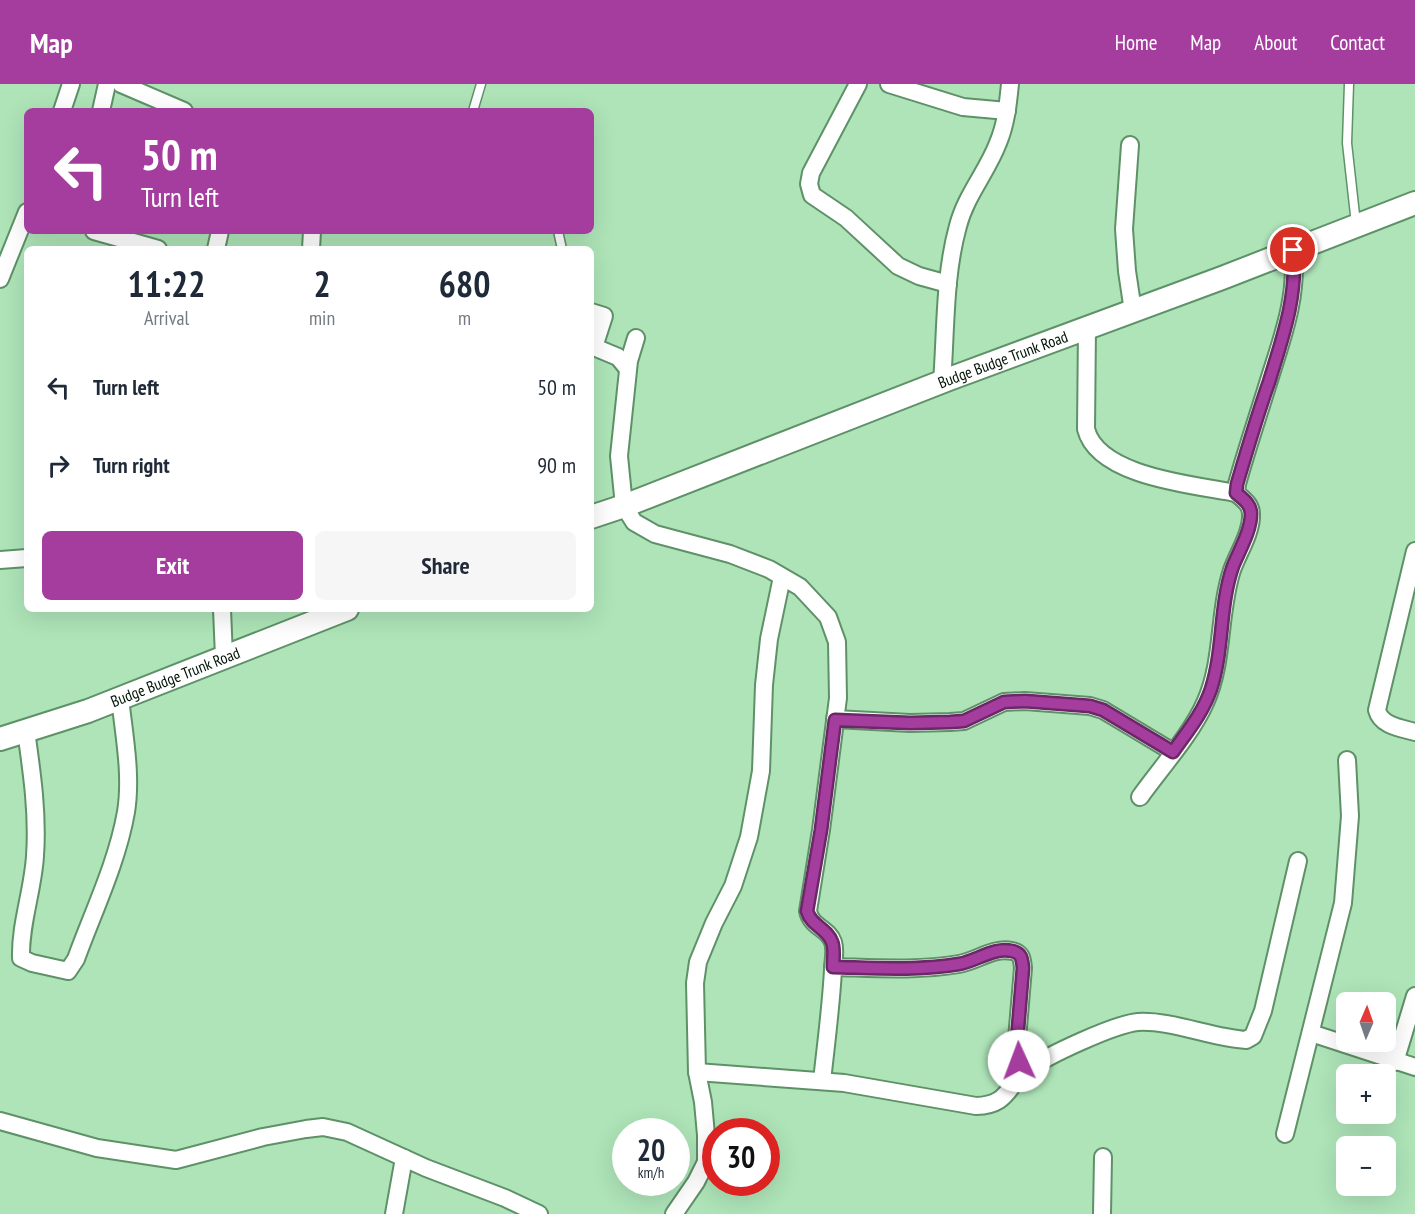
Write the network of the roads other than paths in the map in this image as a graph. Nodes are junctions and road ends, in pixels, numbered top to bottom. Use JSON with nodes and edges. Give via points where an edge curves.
{"nodes":[{"id":1,"x":70,"y":84,"type":"edge"},
{"id":2,"x":107,"y":84,"type":"edge"},
{"id":3,"x":121,"y":84,"type":"edge"},
{"id":4,"x":481,"y":84,"type":"edge"},
{"id":5,"x":858,"y":84,"type":"edge"},
{"id":6,"x":889,"y":84,"type":"edge"},
{"id":7,"x":1010,"y":84,"type":"edge"},
{"id":8,"x":1349,"y":84,"type":"edge"},
{"id":9,"x":63,"y":108,"type":"edge"},
{"id":10,"x":102,"y":108,"type":"edge"},
{"id":11,"x":177,"y":108,"type":"edge"},
{"id":12,"x":474,"y":108,"type":"edge"},
{"id":13,"x":1007,"y":111,"type":"junction"},
{"id":14,"x":1130,"y":145,"type":"dead end"},
{"id":15,"x":1415,"y":203,"type":"edge"},
{"id":16,"x":24,"y":220,"type":"edge"},
{"id":17,"x":1356,"y":225,"type":"junction"},
{"id":18,"x":105,"y":234,"type":"edge"},
{"id":19,"x":147,"y":246,"type":"edge"},
{"id":20,"x":1293,"y":250,"type":"junction"},
{"id":21,"x":0,"y":279,"type":"edge"},
{"id":22,"x":948,"y":284,"type":"junction"},
{"id":23,"x":1133,"y":311,"type":"junction"},
{"id":24,"x":594,"y":313,"type":"edge"},
{"id":25,"x":1087,"y":328,"type":"junction"},
{"id":26,"x":636,"y":338,"type":"dead end"},
{"id":27,"x":594,"y":347,"type":"edge"},
{"id":28,"x":594,"y":347,"type":"edge"},
{"id":29,"x":628,"y":369,"type":"junction"},
{"id":30,"x":942,"y":382,"type":"junction"},
{"id":31,"x":1236,"y":493,"type":"junction"},
{"id":32,"x":624,"y":506,"type":"junction"},
{"id":33,"x":594,"y":516,"type":"edge"},
{"id":34,"x":1415,"y":551,"type":"edge"},
{"id":35,"x":24,"y":558,"type":"edge"},
{"id":36,"x":0,"y":560,"type":"edge"},
{"id":37,"x":782,"y":577,"type":"junction"},
{"id":38,"x":222,"y":612,"type":"edge"},
{"id":39,"x":339,"y":612,"type":"edge"},
{"id":40,"x":1407,"y":616,"type":"edge"},
{"id":41,"x":224,"y":657,"type":"junction"},
{"id":42,"x":120,"y":698,"type":"junction"},
{"id":43,"x":835,"y":720,"type":"junction"},
{"id":44,"x":26,"y":732,"type":"junction"},
{"id":45,"x":1415,"y":732,"type":"edge"},
{"id":46,"x":0,"y":739,"type":"edge"},
{"id":47,"x":1173,"y":752,"type":"junction"},
{"id":48,"x":1347,"y":760,"type":"dead end"},
{"id":49,"x":1140,"y":797,"type":"dead end"},
{"id":50,"x":1298,"y":861,"type":"dead end"},
{"id":51,"x":833,"y":967,"type":"junction"},
{"id":52,"x":1415,"y":996,"type":"edge"},
{"id":53,"x":1311,"y":1033,"type":"junction"},
{"id":54,"x":1395,"y":1062,"type":"junction"},
{"id":55,"x":1415,"y":1067,"type":"edge"},
{"id":56,"x":697,"y":1072,"type":"junction"},
{"id":57,"x":1022,"y":1075,"type":"junction"},
{"id":58,"x":822,"y":1081,"type":"junction"},
{"id":59,"x":0,"y":1121,"type":"edge"},
{"id":60,"x":1285,"y":1134,"type":"dead end"},
{"id":61,"x":1103,"y":1157,"type":"dead end"},
{"id":62,"x":404,"y":1158,"type":"junction"},
{"id":63,"x":394,"y":1214,"type":"edge"},
{"id":64,"x":539,"y":1214,"type":"edge"},
{"id":65,"x":674,"y":1214,"type":"edge"},
{"id":66,"x":1102,"y":1214,"type":"edge"}],
"edges":[{"from":1,"to":9,"type":"street"},
{"from":2,"to":10,"type":"street"},
{"from":3,"to":11,"type":"street"},
{"from":4,"to":12,"type":"lane"},
{"from":5,"to":22,"type":"street","via":[[811,173],[812,195],[846,218],[898,266]]},
{"from":6,"to":13,"type":"street","via":[[963,107]]},
{"from":7,"to":13,"type":"street"},
{"from":8,"to":17,"type":"lane","via":[[1347,143]]},
{"from":13,"to":22,"type":"street","via":[[999,143],[966,200]]},
{"from":14,"to":23,"type":"street","via":[[1124,229]]},
{"from":15,"to":17,"type":"main road","name":"Budge Budge Trunk Road"},
{"from":16,"to":21,"type":"street"},
{"from":17,"to":20,"type":"main road","name":"Budge Budge Trunk Road"},
{"from":18,"to":19,"type":"street"},
{"from":20,"to":23,"type":"main road","name":"Budge Budge Trunk Road"},
{"from":20,"to":31,"type":"street","via":[[1295,267],[1287,323]]},
{"from":22,"to":30,"type":"street"},
{"from":23,"to":25,"type":"main road","name":"Budge Budge Trunk Road"},
{"from":24,"to":27,"type":"street","via":[[604,316]]},
{"from":25,"to":30,"type":"main road","name":"Budge Budge Trunk Road"},
{"from":25,"to":31,"type":"street","via":[[1086,429],[1097,450],[1145,475]]},
{"from":26,"to":29,"type":"street"},
{"from":28,"to":29,"type":"street","via":[[618,357]]},
{"from":29,"to":32,"type":"street","via":[[619,456]]},
{"from":30,"to":32,"type":"main road","name":"Budge Budge Trunk Road"},
{"from":31,"to":47,"type":"street","via":[[1247,501],[1251,521],[1227,589],[1215,674],[1198,717]]},
{"from":32,"to":33,"type":"main road","name":"Budge Budge Trunk Road"},
{"from":32,"to":37,"type":"street","via":[[634,522],[655,534],[730,554]]},
{"from":34,"to":40,"type":"street"},
{"from":35,"to":36,"type":"street"},
{"from":37,"to":43,"type":"street","via":[[800,587],[828,617],[837,642]]},
{"from":37,"to":56,"type":"street","via":[[769,639],[761,771],[750,837],[733,886],[698,962]]},
{"from":38,"to":41,"type":"street"},
{"from":39,"to":41,"type":"main road","name":"Budge Budge Trunk Road"},
{"from":40,"to":45,"type":"street","via":[[1377,710],[1385,722]]},
{"from":41,"to":42,"type":"main road","name":"Budge Budge Trunk Road"},
{"from":42,"to":44,"type":"main road","name":"Budge Budge Trunk Road"},
{"from":42,"to":44,"type":"street","via":[[127,773],[126,811],[117,848],[68,971],[21,958],[37,825]]},
{"from":43,"to":47,"type":"street","via":[[964,721],[1004,702],[1090,706],[1111,714]]},
{"from":43,"to":51,"type":"street","via":[[807,911],[809,919],[832,940]]},
{"from":44,"to":46,"type":"main road","name":"Budge Budge Trunk Road"},
{"from":47,"to":49,"type":"street"},
{"from":48,"to":53,"type":"street","via":[[1350,816],[1343,903]]},
{"from":50,"to":57,"type":"street","via":[[1263,1011],[1253,1036],[1235,1039],[1138,1022],[1084,1041]]},
{"from":51,"to":57,"type":"street","via":[[916,969],[962,964],[995,951],[1019,953],[1023,968],[1017,1052]]},
{"from":51,"to":58,"type":"street"},
{"from":52,"to":54,"type":"street"},
{"from":53,"to":54,"type":"street"},
{"from":53,"to":60,"type":"street"},
{"from":54,"to":55,"type":"street"},
{"from":56,"to":58,"type":"street"},
{"from":56,"to":65,"type":"street","via":[[706,1162]]},
{"from":57,"to":58,"type":"street","via":[[991,1106]]},
{"from":59,"to":62,"type":"street","via":[[97,1148],[176,1160],[263,1137],[323,1127],[347,1132]]},
{"from":61,"to":66,"type":"street"},
{"from":62,"to":63,"type":"street"},
{"from":62,"to":64,"type":"street"}]}
